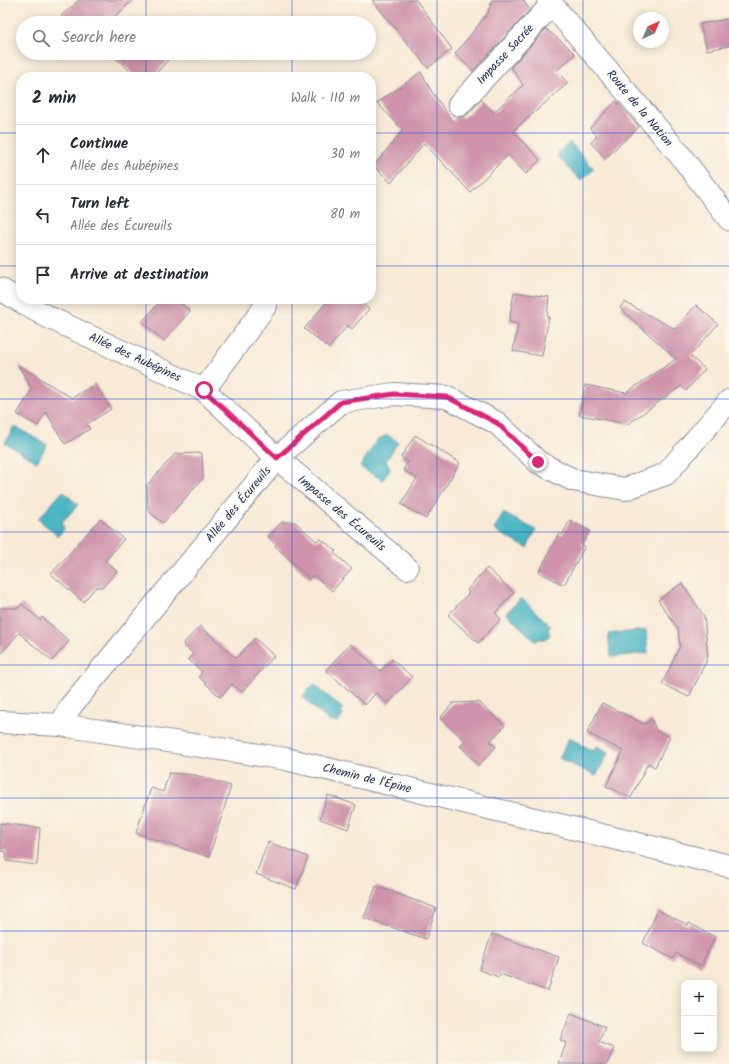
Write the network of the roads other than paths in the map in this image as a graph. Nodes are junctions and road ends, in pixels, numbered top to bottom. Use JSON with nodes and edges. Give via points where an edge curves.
{"nodes":[{"id":1,"x":550,"y":2,"type":"edge"},
{"id":2,"x":459,"y":105,"type":"dead end"},
{"id":3,"x":729,"y":219,"type":"edge"},
{"id":4,"x":0,"y":289,"type":"edge"},
{"id":5,"x":16,"y":298,"type":"edge"},
{"id":6,"x":25,"y":304,"type":"edge"},
{"id":7,"x":266,"y":305,"type":"dead end"},
{"id":8,"x":204,"y":390,"type":"junction"},
{"id":9,"x":729,"y":401,"type":"edge"},
{"id":10,"x":277,"y":458,"type":"junction"},
{"id":11,"x":407,"y":568,"type":"dead end"},
{"id":12,"x":0,"y":722,"type":"edge"},
{"id":13,"x":61,"y":724,"type":"junction"},
{"id":14,"x":729,"y":866,"type":"edge"}],
"edges":[{"from":1,"to":2,"type":"street","name":"Impasse Sacrée"},
{"from":1,"to":3,"type":"street","name":"Route de la Nation","via":[[680,155]]},
{"from":4,"to":5,"type":"street","name":"Allée des Aubépines"},
{"from":6,"to":8,"type":"street","name":"Allée des Aubépines"},
{"from":7,"to":8,"type":"street"},
{"from":8,"to":10,"type":"street","name":"Allée des Aubépines"},
{"from":9,"to":10,"type":"street","name":"Allée des Écureuils","via":[[666,474],[625,489],[573,480],[538,462],[497,423],[447,397],[394,394],[341,402]]},
{"from":10,"to":11,"type":"street","name":"Impasse des Écureuils"},
{"from":10,"to":13,"type":"street","name":"Allée des Écureuils","via":[[70,707]]},
{"from":12,"to":13,"type":"street","name":"Chemin de l'Épine"},
{"from":13,"to":14,"type":"street","name":"Chemin de l'Épine","via":[[286,759]]}]}
